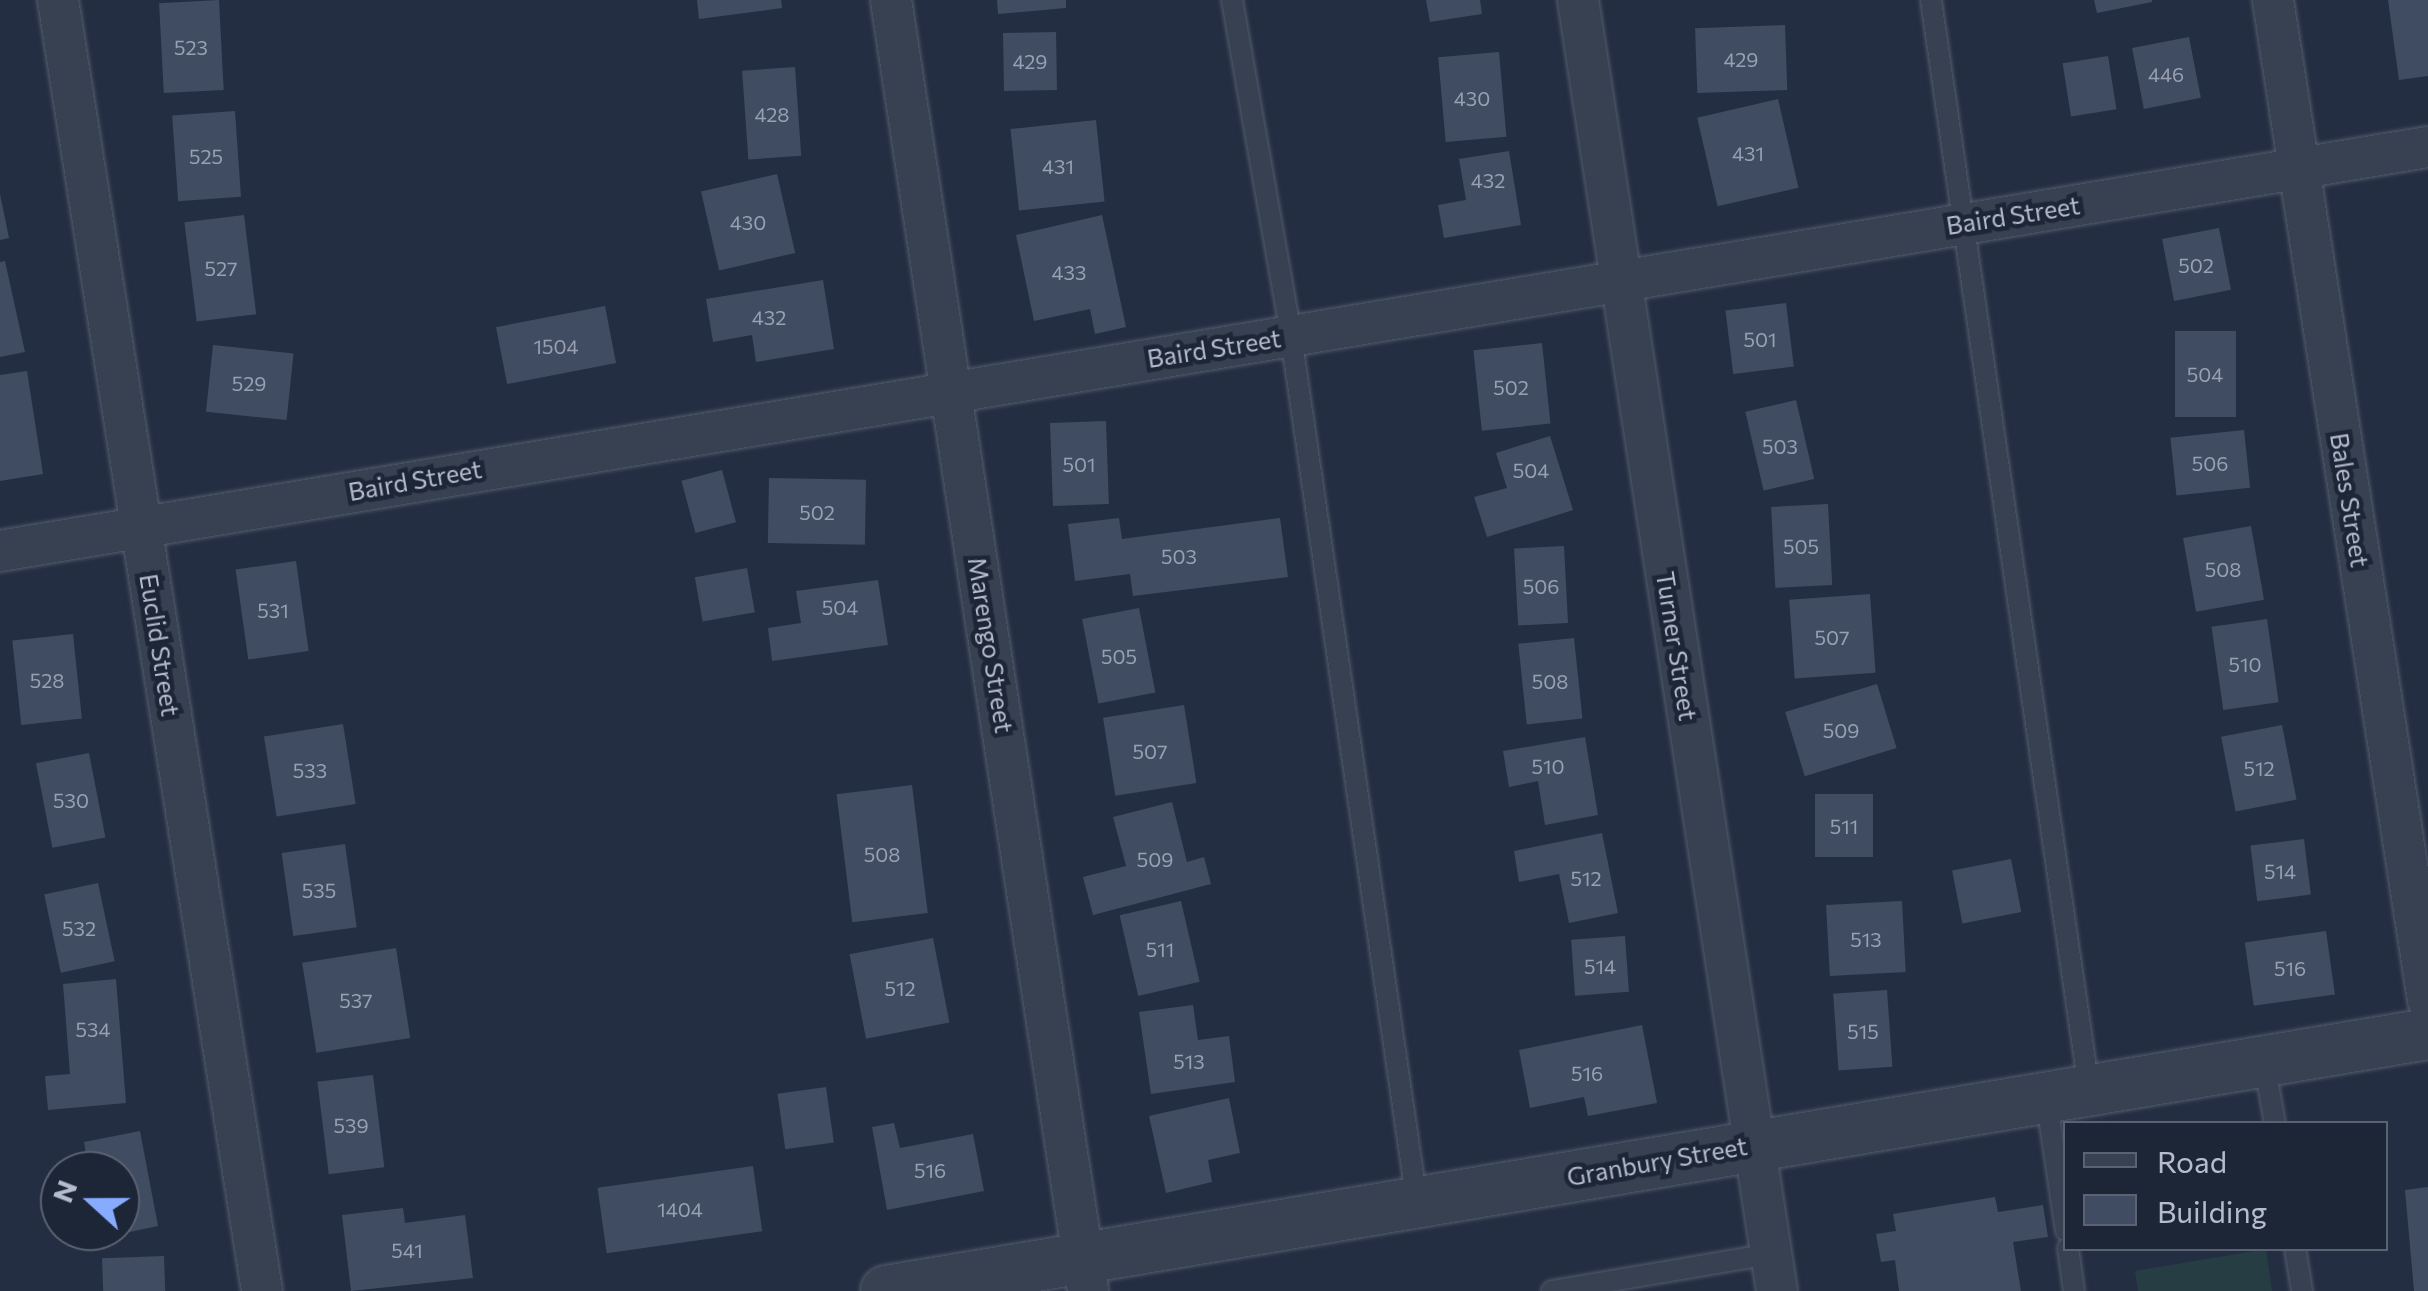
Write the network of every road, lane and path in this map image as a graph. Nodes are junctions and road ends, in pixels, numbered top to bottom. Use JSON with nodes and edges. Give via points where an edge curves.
{"nodes":[{"id":1,"x":58,"y":0,"type":"edge"},
{"id":2,"x":891,"y":0,"type":"edge"},
{"id":3,"x":1232,"y":0,"type":"edge"},
{"id":4,"x":1578,"y":0,"type":"edge"},
{"id":5,"x":1931,"y":0,"type":"edge"},
{"id":6,"x":2274,"y":0,"type":"edge"},
{"id":7,"x":2428,"y":147,"type":"edge"},
{"id":8,"x":2299,"y":168,"type":"junction"},
{"id":9,"x":1966,"y":222,"type":"junction"},
{"id":10,"x":1621,"y":280,"type":"junction"},
{"id":11,"x":1291,"y":336,"type":"junction"},
{"id":12,"x":952,"y":388,"type":"junction"},
{"id":13,"x":142,"y":527,"type":"junction"},
{"id":14,"x":0,"y":551,"type":"edge"},
{"id":15,"x":2428,"y":1000,"type":"edge"},
{"id":16,"x":2428,"y":1034,"type":"edge"},
{"id":17,"x":2264,"y":1061,"type":"junction"},
{"id":18,"x":2067,"y":1092,"type":"junction"},
{"id":19,"x":2067,"y":1121,"type":"edge"},
{"id":20,"x":2274,"y":1121,"type":"edge"},
{"id":21,"x":1754,"y":1145,"type":"junction"},
{"id":22,"x":1417,"y":1202,"type":"junction"},
{"id":23,"x":2068,"y":1251,"type":"edge"},
{"id":24,"x":2295,"y":1251,"type":"edge"},
{"id":25,"x":1774,"y":1273,"type":"edge"},
{"id":26,"x":1085,"y":1274,"type":"edge"},
{"id":27,"x":262,"y":1291,"type":"edge"},
{"id":28,"x":886,"y":1291,"type":"edge"},
{"id":29,"x":1552,"y":1291,"type":"edge"},
{"id":30,"x":2074,"y":1291,"type":"edge"},
{"id":31,"x":2302,"y":1291,"type":"edge"}],
"edges":[{"from":1,"to":13,"type":"street","name":"Euclid Street"},
{"from":2,"to":12,"type":"street","name":"Marengo Street"},
{"from":3,"to":11,"type":"lane"},
{"from":4,"to":10,"type":"street","name":"Turner Street"},
{"from":5,"to":9,"type":"lane"},
{"from":6,"to":8,"type":"street","name":"Bales Street"},
{"from":7,"to":8,"type":"street","name":"Baird Street"},
{"from":8,"to":9,"type":"street","name":"Baird Street"},
{"from":8,"to":15,"type":"street","name":"Bales Street"},
{"from":9,"to":10,"type":"street","name":"Baird Street"},
{"from":9,"to":18,"type":"lane"},
{"from":10,"to":11,"type":"street","name":"Baird Street"},
{"from":10,"to":21,"type":"street","name":"Turner Street"},
{"from":11,"to":12,"type":"street","name":"Baird Street"},
{"from":11,"to":22,"type":"lane"},
{"from":12,"to":13,"type":"street","name":"Baird Street"},
{"from":12,"to":26,"type":"street","name":"Marengo Street"},
{"from":13,"to":14,"type":"street","name":"Baird Street"},
{"from":13,"to":27,"type":"street","name":"Euclid Street"},
{"from":16,"to":17,"type":"street","name":"Granbury Street"},
{"from":17,"to":18,"type":"street","name":"Granbury Street"},
{"from":17,"to":20,"type":"lane"},
{"from":18,"to":19,"type":"lane"},
{"from":18,"to":21,"type":"street","name":"Granbury Street"},
{"from":21,"to":22,"type":"street","name":"Granbury Street"},
{"from":21,"to":25,"type":"street","name":"Turner Street"},
{"from":22,"to":26,"type":"street","name":"Granbury Street"},
{"from":23,"to":30,"type":"lane"},
{"from":24,"to":31,"type":"lane"},
{"from":25,"to":29,"type":"lane"},
{"from":26,"to":28,"type":"street","name":"Granbury Street"}]}
